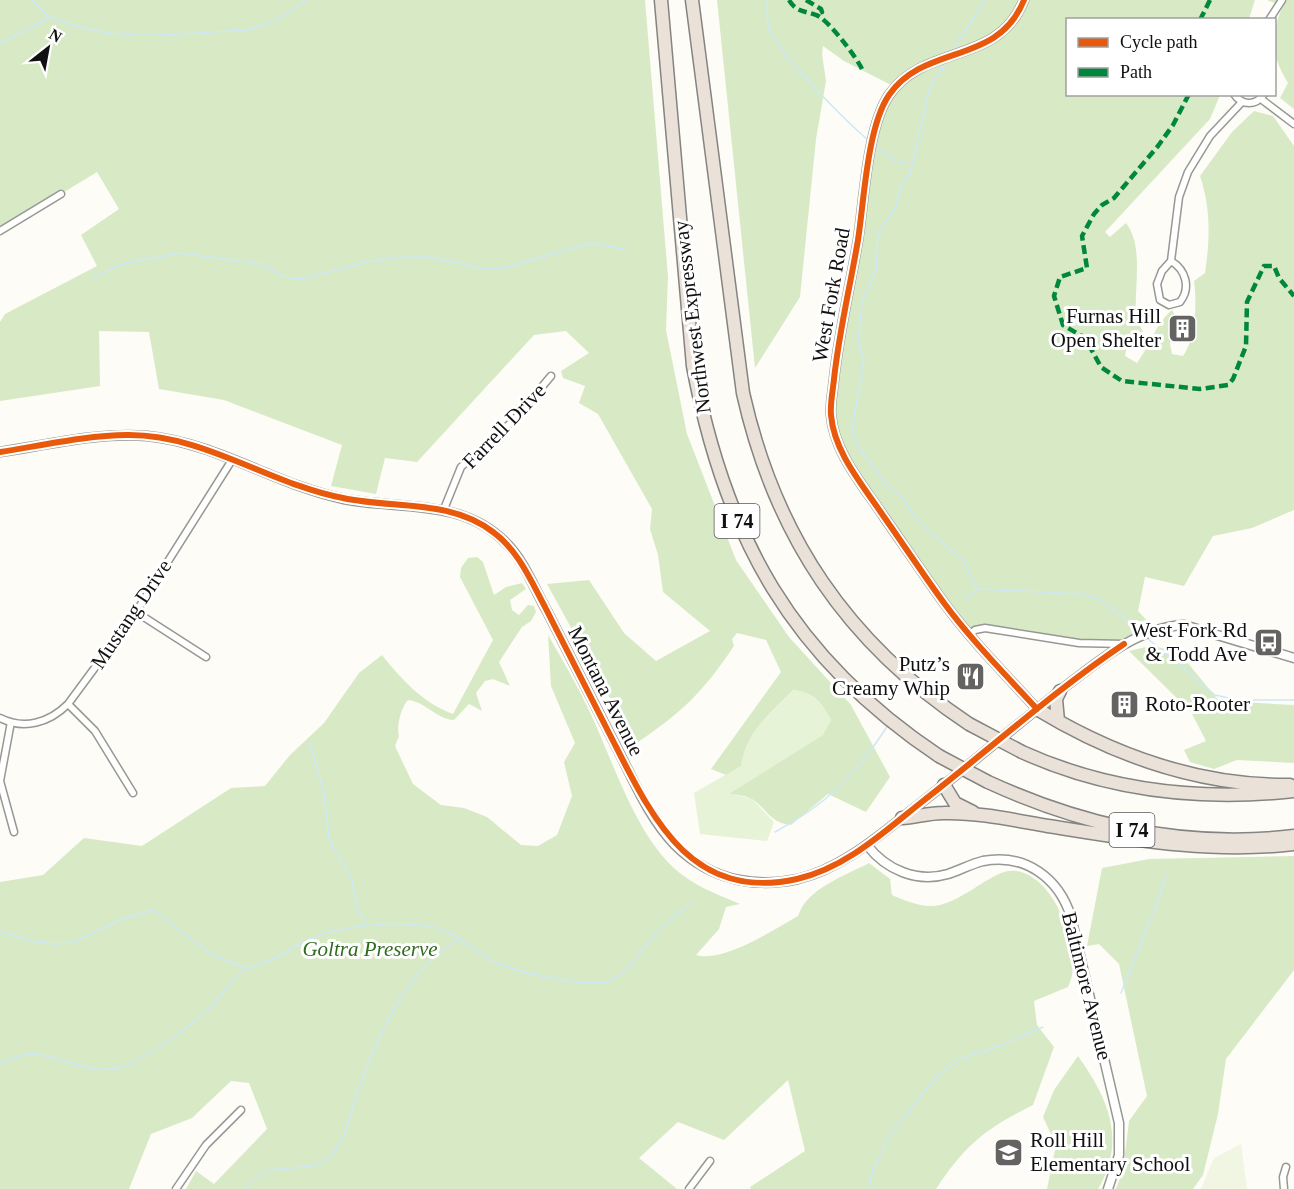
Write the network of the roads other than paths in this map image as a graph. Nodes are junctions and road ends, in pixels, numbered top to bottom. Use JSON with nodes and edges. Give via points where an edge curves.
{"nodes":[{"id":1,"x":662,"y":0,"type":"edge"},
{"id":2,"x":692,"y":0,"type":"edge"},
{"id":3,"x":1024,"y":0,"type":"edge"},
{"id":4,"x":1282,"y":0,"type":"edge"},
{"id":5,"x":1270,"y":18,"type":"edge"},
{"id":6,"x":1236,"y":96,"type":"edge"},
{"id":7,"x":1263,"y":97,"type":"edge"},
{"id":8,"x":1242,"y":102,"type":"junction"},
{"id":9,"x":1294,"y":124,"type":"edge"},
{"id":10,"x":61,"y":194,"type":"dead end"},
{"id":11,"x":0,"y":231,"type":"edge"},
{"id":12,"x":1171,"y":261,"type":"junction"},
{"id":13,"x":551,"y":376,"type":"dead end"},
{"id":14,"x":0,"y":452,"type":"edge"},
{"id":15,"x":232,"y":460,"type":"junction"},
{"id":16,"x":444,"y":509,"type":"junction"},
{"id":17,"x":136,"y":612,"type":"junction"},
{"id":18,"x":969,"y":635,"type":"junction"},
{"id":19,"x":1124,"y":644,"type":"junction"},
{"id":20,"x":206,"y":657,"type":"dead end"},
{"id":21,"x":1294,"y":658,"type":"edge"},
{"id":22,"x":1060,"y":691,"type":"junction"},
{"id":23,"x":68,"y":704,"type":"junction"},
{"id":24,"x":1036,"y":708,"type":"junction"},
{"id":25,"x":0,"y":718,"type":"edge"},
{"id":26,"x":1058,"y":722,"type":"junction"},
{"id":27,"x":12,"y":723,"type":"junction"},
{"id":28,"x":944,"y":785,"type":"junction"},
{"id":29,"x":1294,"y":785,"type":"edge"},
{"id":30,"x":1294,"y":791,"type":"edge"},
{"id":31,"x":133,"y":793,"type":"dead end"},
{"id":32,"x":979,"y":815,"type":"junction"},
{"id":33,"x":902,"y":818,"type":"junction"},
{"id":34,"x":14,"y":832,"type":"dead end"},
{"id":35,"x":1294,"y":836,"type":"edge"},
{"id":36,"x":1294,"y":844,"type":"edge"},
{"id":37,"x":867,"y":845,"type":"junction"},
{"id":38,"x":241,"y":1110,"type":"dead end"},
{"id":39,"x":710,"y":1161,"type":"dead end"},
{"id":40,"x":1286,"y":1167,"type":"dead end"},
{"id":41,"x":176,"y":1189,"type":"edge"},
{"id":42,"x":689,"y":1189,"type":"edge"},
{"id":43,"x":1108,"y":1189,"type":"edge"},
{"id":44,"x":1284,"y":1189,"type":"edge"}],
"edges":[{"from":1,"to":35,"type":"highway","name":"Northwest Expressway","number":"I 74","bridge":true,"via":[[693,366],[703,417],[740,529],[776,595],[804,634],[857,692],[939,756],[988,782],[1062,812],[1118,828],[1202,838]]},
{"from":2,"to":30,"type":"highway","name":"Northwest Expressway","number":"I 74","bridge":true,"via":[[743,393],[752,434],[772,490],[807,558],[856,628],[916,686],[969,724],[1054,766],[1164,792],[1260,795]]},
{"from":3,"to":18,"type":"street","name":"West Fork Road","via":[[1014,20],[1000,35],[983,46],[931,62],[910,74],[895,87],[883,108],[869,158],[831,407],[840,449]]},
{"from":4,"to":5,"type":"street"},
{"from":6,"to":8,"type":"street"},
{"from":7,"to":8,"type":"street","via":[[1255,102]]},
{"from":7,"to":9,"type":"street"},
{"from":8,"to":12,"type":"street","via":[[1210,136],[1188,172],[1179,197]]},
{"from":10,"to":11,"type":"street"},
{"from":12,"to":12,"type":"street","via":[[1181,269],[1187,291],[1180,302],[1169,304],[1160,300],[1157,290],[1159,277]]},
{"from":13,"to":16,"type":"street","name":"Farrell Drive","via":[[514,420],[461,467]]},
{"from":14,"to":15,"type":"street","name":"Montana Avenue","via":[[125,434],[182,441]]},
{"from":15,"to":16,"type":"street","name":"Montana Avenue","via":[[343,498]]},
{"from":15,"to":17,"type":"street","name":"Mustang Drive"},
{"from":16,"to":37,"type":"street","name":"Montana Avenue","via":[[483,525],[512,549],[640,793],[668,837],[685,854],[728,877],[768,882],[800,878]]},
{"from":17,"to":20,"type":"street"},
{"from":17,"to":23,"type":"street","name":"Mustang Drive"},
{"from":18,"to":19,"type":"street","via":[[985,628],[1088,644]]},
{"from":18,"to":24,"type":"street","name":"West Fork Road"},
{"from":19,"to":21,"type":"street","via":[[1175,626],[1190,626]]},
{"from":19,"to":22,"type":"street","name":"Montana Avenue"},
{"from":22,"to":24,"type":"street","name":"Montana Avenue"},
{"from":22,"to":26,"type":"highway","via":[[1056,699]]},
{"from":23,"to":27,"type":"street","name":"Mustang Drive","via":[[46,720]]},
{"from":23,"to":31,"type":"street","via":[[95,731]]},
{"from":24,"to":26,"type":"highway"},
{"from":24,"to":28,"type":"street","name":"Montana Avenue"},
{"from":25,"to":27,"type":"street","name":"Mustang Drive"},
{"from":26,"to":29,"type":"highway","via":[[1122,752],[1188,773]]},
{"from":27,"to":34,"type":"street","via":[[0,781]]},
{"from":28,"to":32,"type":"highway","via":[[955,803]]},
{"from":28,"to":33,"type":"street","name":"Montana Avenue"},
{"from":32,"to":33,"type":"highway","via":[[942,812]]},
{"from":32,"to":36,"type":"highway","via":[[1168,844],[1247,849]]},
{"from":33,"to":37,"type":"street","name":"Montana Avenue"},
{"from":37,"to":43,"type":"street","name":"Baltimore Avenue","via":[[892,867],[923,877],[986,861],[1014,861],[1038,871],[1063,895],[1119,1123],[1119,1155]]},
{"from":38,"to":41,"type":"street","via":[[206,1144]]},
{"from":39,"to":42,"type":"street"},
{"from":40,"to":44,"type":"street"}]}
